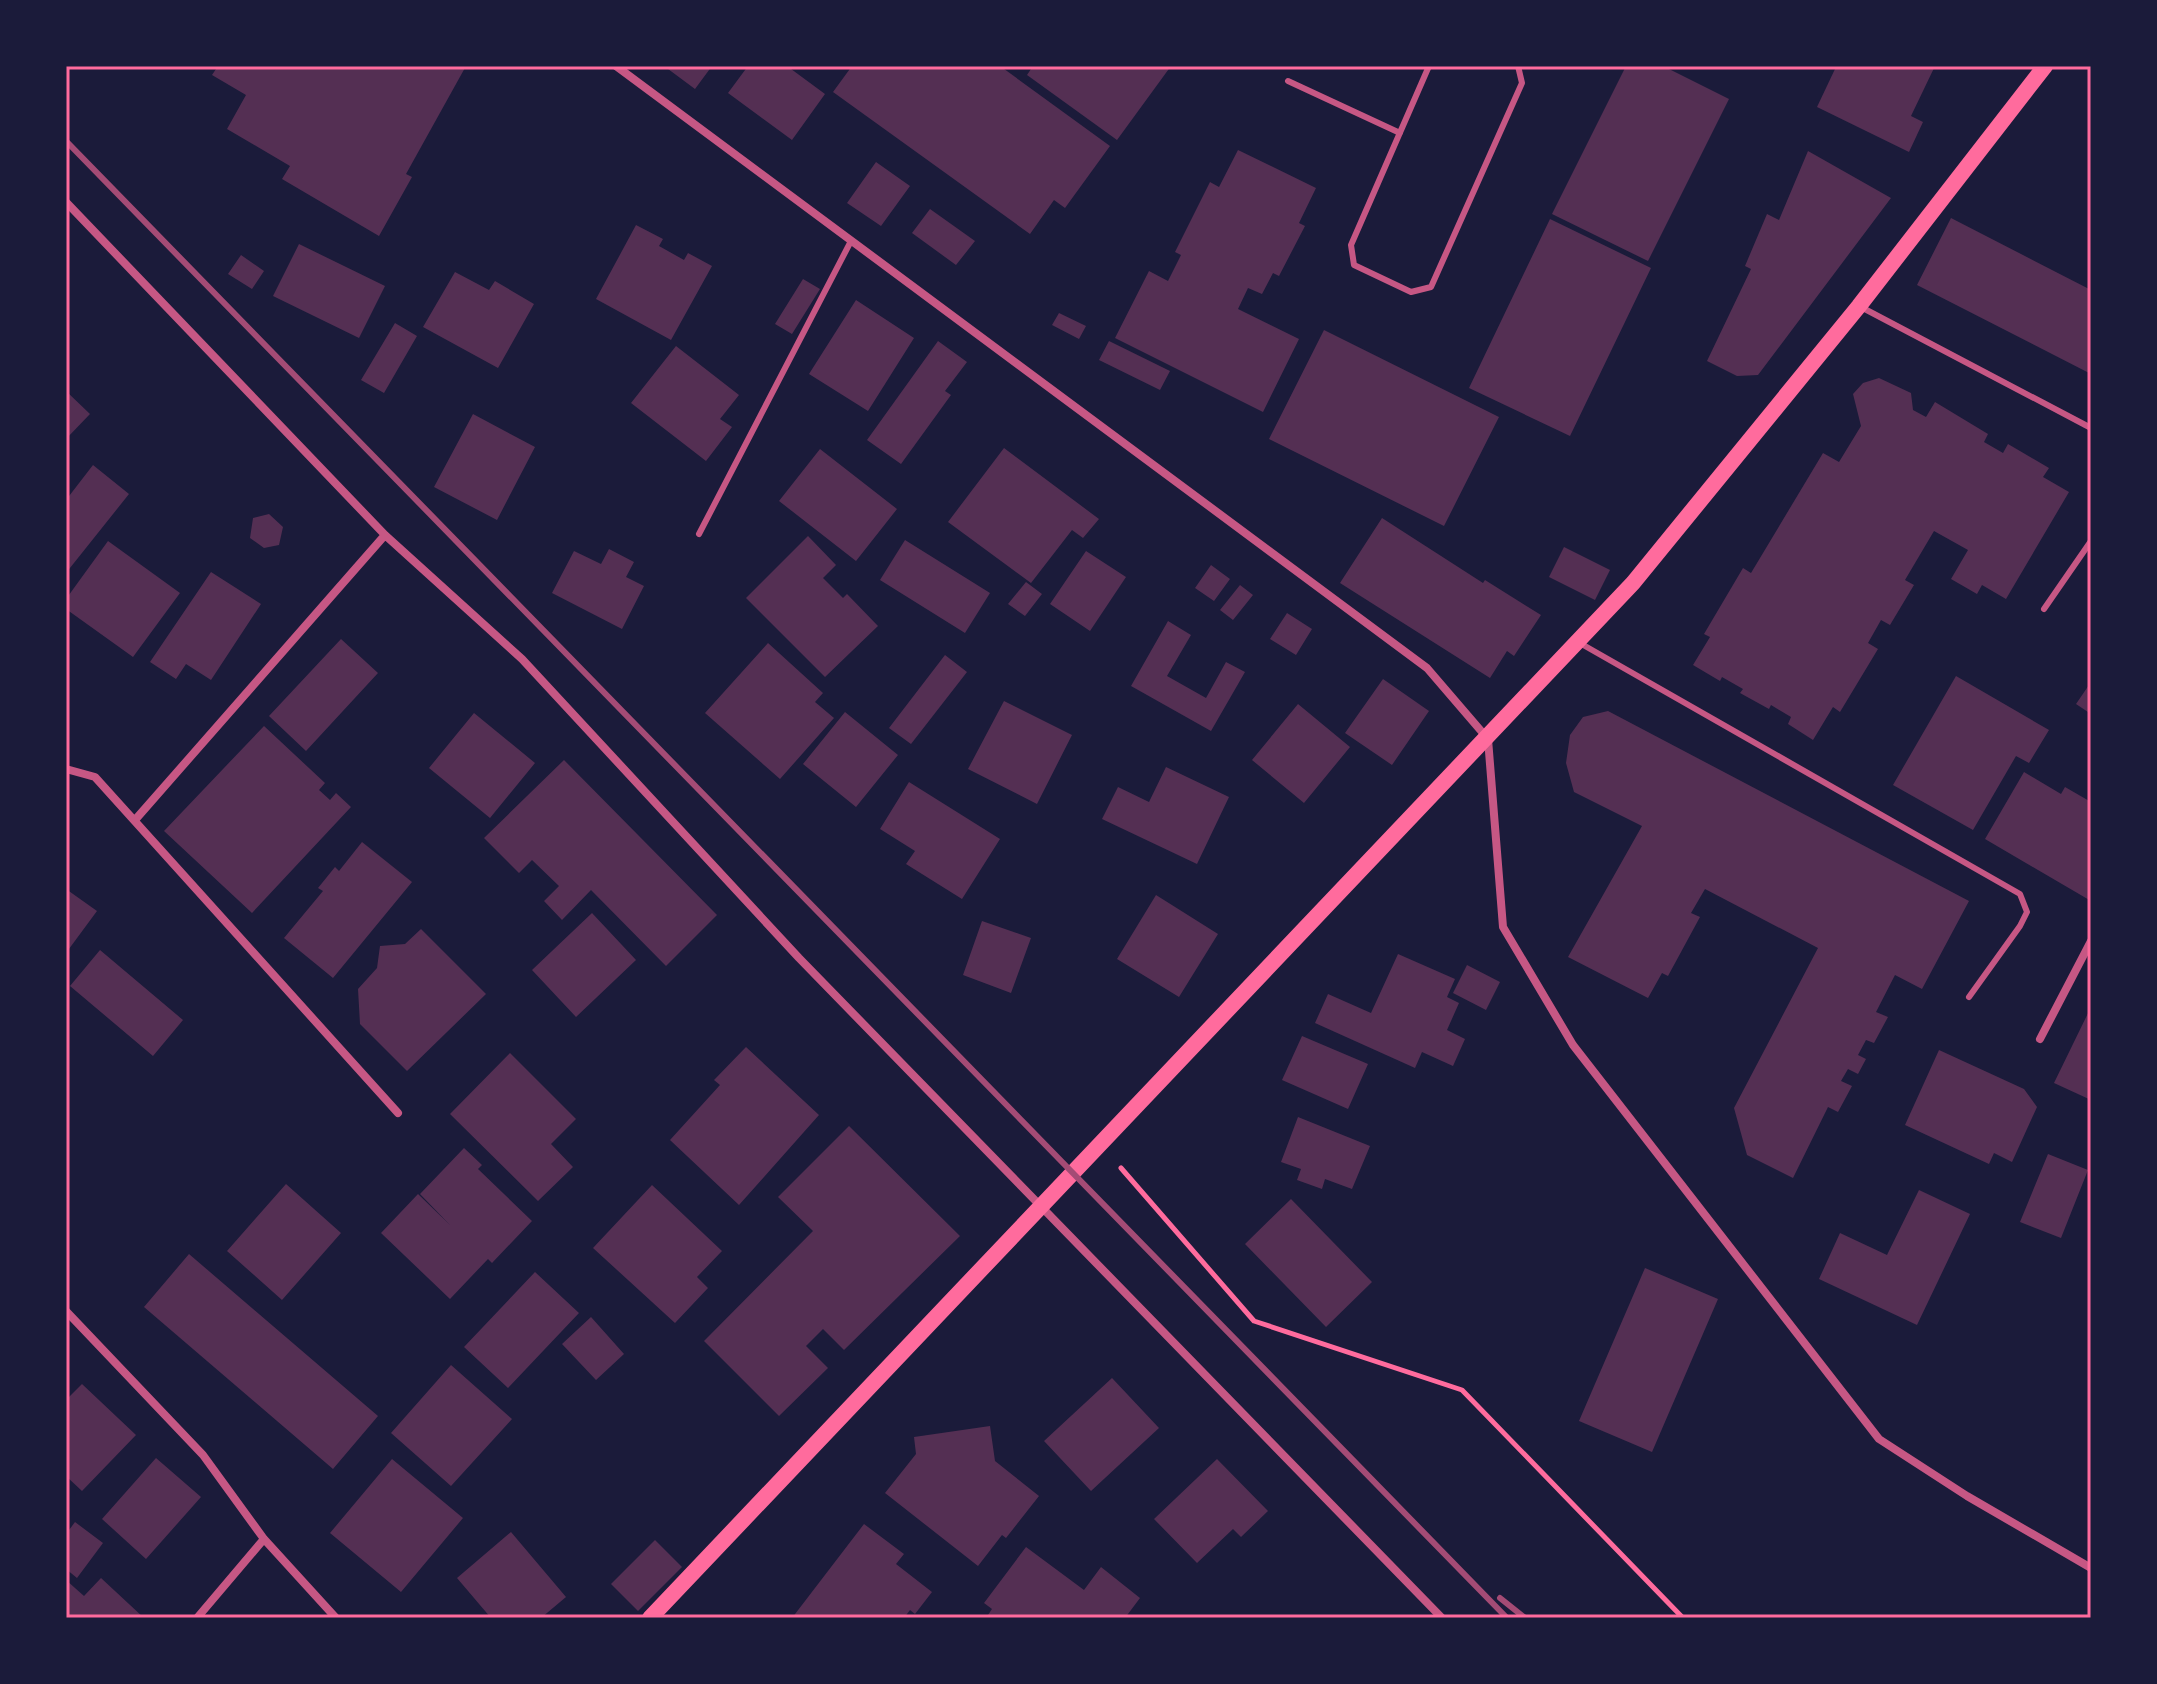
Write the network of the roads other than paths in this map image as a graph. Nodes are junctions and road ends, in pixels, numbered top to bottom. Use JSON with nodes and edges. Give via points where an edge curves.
{"nodes":[{"id":1,"x":616,"y":66,"type":"edge"},
{"id":2,"x":1429,"y":66,"type":"edge"},
{"id":3,"x":1518,"y":66,"type":"edge"},
{"id":4,"x":2045,"y":66,"type":"edge"},
{"id":5,"x":1288,"y":81,"type":"dead end"},
{"id":6,"x":1400,"y":133,"type":"junction"},
{"id":7,"x":66,"y":202,"type":"edge"},
{"id":8,"x":851,"y":241,"type":"junction"},
{"id":9,"x":1859,"y":306,"type":"junction"},
{"id":10,"x":2091,"y":428,"type":"edge"},
{"id":11,"x":699,"y":534,"type":"dead end"},
{"id":12,"x":385,"y":535,"type":"junction"},
{"id":13,"x":2091,"y":541,"type":"edge"},
{"id":14,"x":2044,"y":609,"type":"dead end"},
{"id":15,"x":1578,"y":642,"type":"junction"},
{"id":16,"x":1488,"y":739,"type":"junction"},
{"id":17,"x":66,"y":769,"type":"edge"},
{"id":18,"x":135,"y":820,"type":"junction"},
{"id":19,"x":2091,"y":941,"type":"edge"},
{"id":20,"x":1969,"y":997,"type":"dead end"},
{"id":21,"x":2040,"y":1039,"type":"dead end"},
{"id":22,"x":398,"y":1113,"type":"dead end"},
{"id":23,"x":1039,"y":1207,"type":"junction"},
{"id":24,"x":66,"y":1311,"type":"edge"},
{"id":25,"x":264,"y":1539,"type":"junction"},
{"id":26,"x":2091,"y":1568,"type":"edge"},
{"id":27,"x":197,"y":1618,"type":"edge"},
{"id":28,"x":336,"y":1618,"type":"edge"},
{"id":29,"x":650,"y":1618,"type":"edge"},
{"id":30,"x":1442,"y":1618,"type":"edge"}],
"edges":[{"from":1,"to":8,"type":"street"},
{"from":2,"to":6,"type":"lane"},
{"from":3,"to":6,"type":"lane","via":[[1522,83],[1431,287],[1411,292],[1354,265],[1351,245]]},
{"from":4,"to":9,"type":"main road"},
{"from":5,"to":6,"type":"lane"},
{"from":7,"to":12,"type":"street"},
{"from":8,"to":11,"type":"lane"},
{"from":8,"to":16,"type":"street","via":[[1427,668]]},
{"from":9,"to":10,"type":"lane"},
{"from":9,"to":15,"type":"main road","via":[[1633,583]]},
{"from":12,"to":18,"type":"street"},
{"from":12,"to":23,"type":"street","via":[[522,659]]},
{"from":13,"to":14,"type":"lane"},
{"from":15,"to":16,"type":"main road"},
{"from":15,"to":20,"type":"lane","via":[[2020,894],[2027,912]]},
{"from":16,"to":23,"type":"main road"},
{"from":16,"to":26,"type":"street","via":[[1503,927],[1573,1045],[1879,1439]]},
{"from":17,"to":18,"type":"street","via":[[95,777]]},
{"from":18,"to":22,"type":"street"},
{"from":19,"to":21,"type":"street"},
{"from":23,"to":29,"type":"main road"},
{"from":23,"to":30,"type":"street"},
{"from":24,"to":25,"type":"street","via":[[203,1455]]},
{"from":25,"to":27,"type":"street"},
{"from":25,"to":28,"type":"street"}]}
